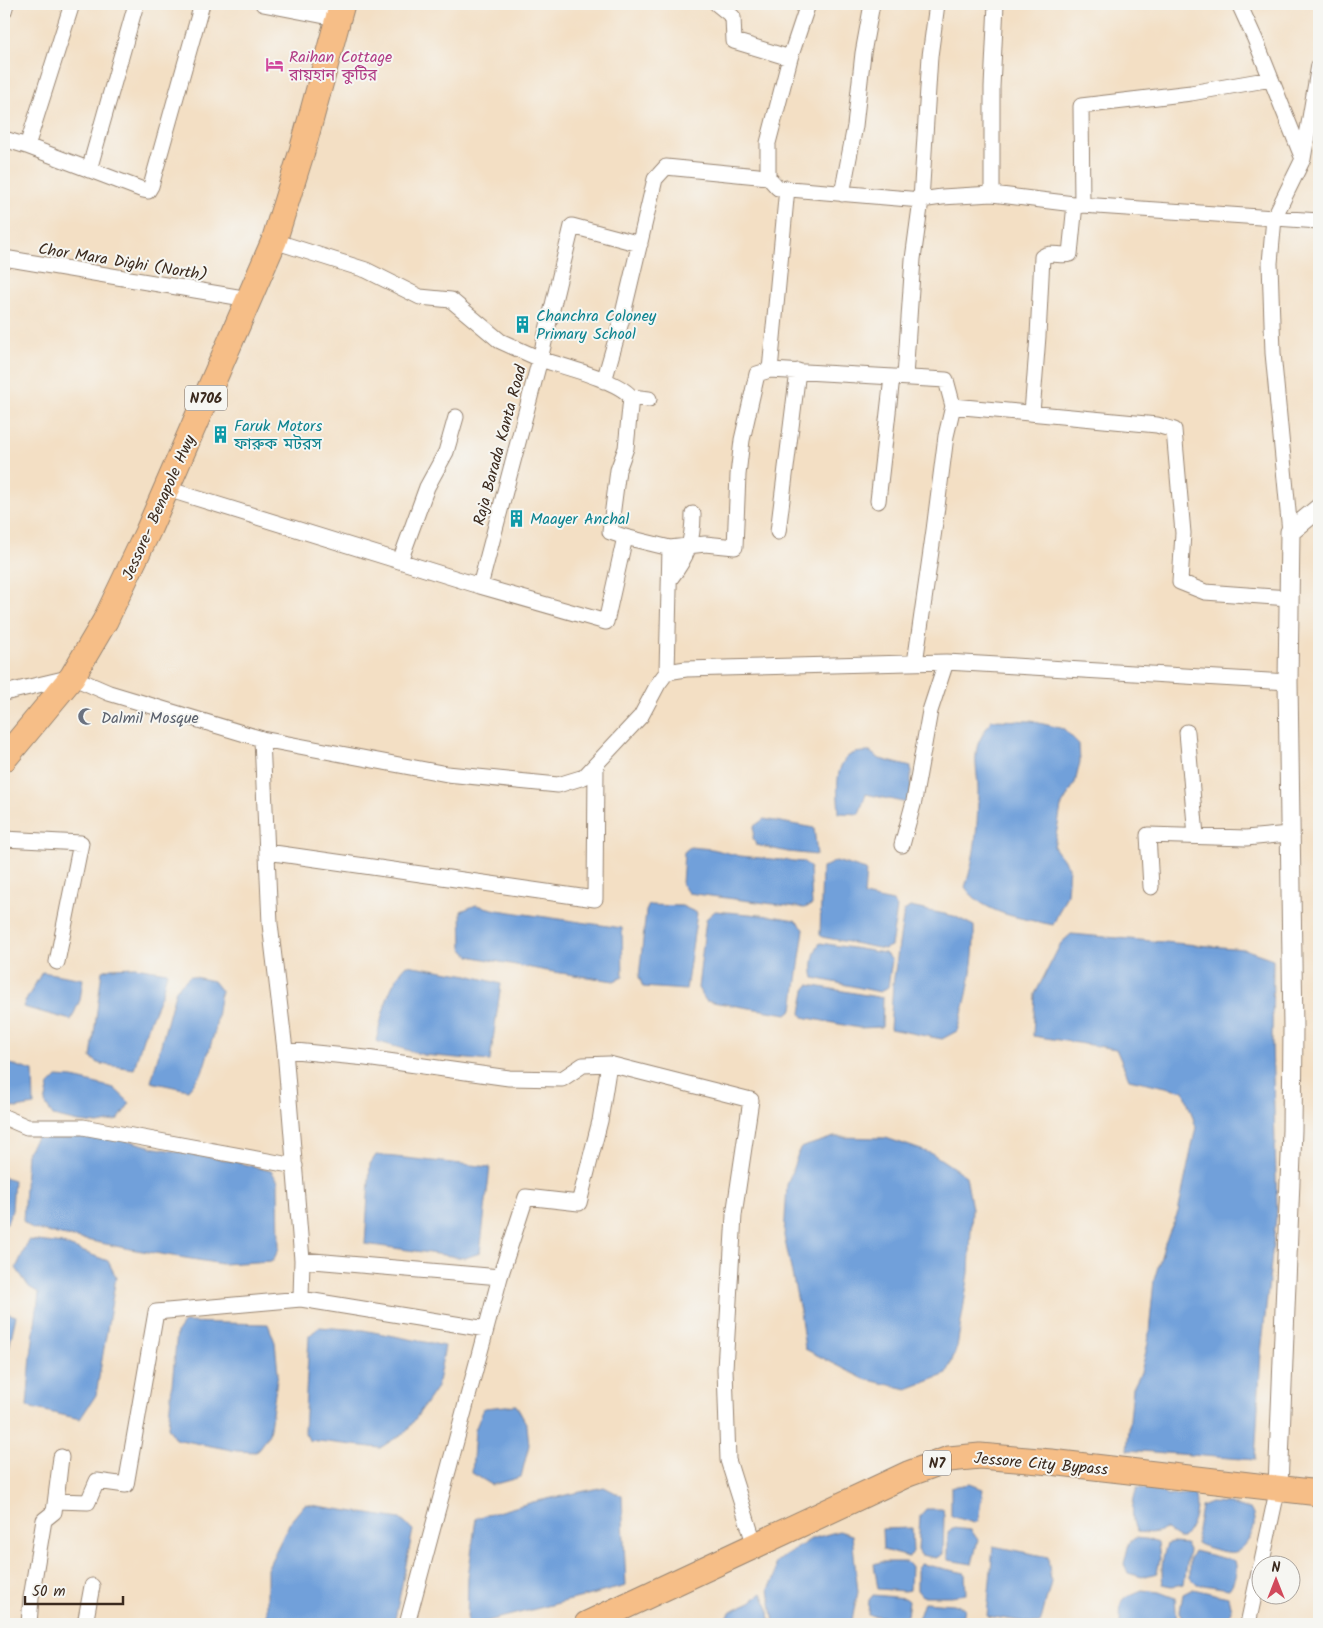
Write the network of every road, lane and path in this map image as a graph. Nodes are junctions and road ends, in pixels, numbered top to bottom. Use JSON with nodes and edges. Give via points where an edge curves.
{"nodes":[{"id":1,"x":6,"y":4,"type":"edge"},
{"id":2,"x":72,"y":4,"type":"edge"},
{"id":3,"x":136,"y":4,"type":"edge"},
{"id":4,"x":202,"y":4,"type":"edge"},
{"id":5,"x":263,"y":4,"type":"edge"},
{"id":6,"x":717,"y":4,"type":"edge"},
{"id":7,"x":808,"y":4,"type":"edge"},
{"id":8,"x":872,"y":4,"type":"edge"},
{"id":9,"x":937,"y":4,"type":"edge"},
{"id":10,"x":996,"y":4,"type":"edge"},
{"id":11,"x":1240,"y":4,"type":"edge"},
{"id":12,"x":332,"y":8,"type":"edge"},
{"id":13,"x":4,"y":11,"type":"edge"},
{"id":14,"x":790,"y":58,"type":"junction"},
{"id":15,"x":1319,"y":65,"type":"edge"},
{"id":16,"x":1271,"y":79,"type":"junction"},
{"id":17,"x":4,"y":139,"type":"edge"},
{"id":18,"x":27,"y":146,"type":"junction"},
{"id":19,"x":1302,"y":159,"type":"junction"},
{"id":20,"x":89,"y":170,"type":"junction"},
{"id":21,"x":768,"y":177,"type":"junction"},
{"id":22,"x":787,"y":188,"type":"junction"},
{"id":23,"x":842,"y":194,"type":"junction"},
{"id":24,"x":992,"y":194,"type":"junction"},
{"id":25,"x":921,"y":200,"type":"junction"},
{"id":26,"x":1079,"y":204,"type":"junction"},
{"id":27,"x":1274,"y":218,"type":"junction"},
{"id":28,"x":1319,"y":221,"type":"edge"},
{"id":29,"x":274,"y":241,"type":"junction"},
{"id":30,"x":640,"y":244,"type":"junction"},
{"id":31,"x":4,"y":258,"type":"edge"},
{"id":32,"x":237,"y":297,"type":"junction"},
{"id":33,"x":540,"y":358,"type":"junction"},
{"id":34,"x":770,"y":370,"type":"junction"},
{"id":35,"x":798,"y":372,"type":"junction"},
{"id":36,"x":899,"y":377,"type":"junction"},
{"id":37,"x":604,"y":381,"type":"junction"},
{"id":38,"x":630,"y":397,"type":"junction"},
{"id":39,"x":649,"y":399,"type":"dead end"},
{"id":40,"x":952,"y":406,"type":"junction"},
{"id":41,"x":1032,"y":413,"type":"junction"},
{"id":42,"x":456,"y":417,"type":"dead end"},
{"id":43,"x":166,"y":489,"type":"junction"},
{"id":44,"x":878,"y":501,"type":"dead end"},
{"id":45,"x":1319,"y":508,"type":"edge"},
{"id":46,"x":693,"y":514,"type":"dead end"},
{"id":47,"x":778,"y":532,"type":"dead end"},
{"id":48,"x":1290,"y":532,"type":"junction"},
{"id":49,"x":625,"y":538,"type":"junction"},
{"id":50,"x":670,"y":548,"type":"junction"},
{"id":51,"x":400,"y":561,"type":"junction"},
{"id":52,"x":670,"y":578,"type":"junction"},
{"id":53,"x":480,"y":586,"type":"junction"},
{"id":54,"x":1289,"y":598,"type":"junction"},
{"id":55,"x":946,"y":662,"type":"junction"},
{"id":56,"x":915,"y":663,"type":"junction"},
{"id":57,"x":668,"y":672,"type":"junction"},
{"id":58,"x":61,"y":680,"type":"junction"},
{"id":59,"x":1288,"y":682,"type":"junction"},
{"id":60,"x":4,"y":693,"type":"edge"},
{"id":61,"x":1187,"y":732,"type":"dead end"},
{"id":62,"x":4,"y":736,"type":"edge"},
{"id":63,"x":262,"y":738,"type":"junction"},
{"id":64,"x":4,"y":759,"type":"edge"},
{"id":65,"x":596,"y":764,"type":"junction"},
{"id":66,"x":1289,"y":834,"type":"junction"},
{"id":67,"x":1196,"y":836,"type":"junction"},
{"id":68,"x":4,"y":839,"type":"edge"},
{"id":69,"x":902,"y":845,"type":"dead end"},
{"id":70,"x":267,"y":852,"type":"junction"},
{"id":71,"x":1151,"y":887,"type":"dead end"},
{"id":72,"x":57,"y":962,"type":"dead end"},
{"id":73,"x":285,"y":1050,"type":"junction"},
{"id":74,"x":609,"y":1064,"type":"junction"},
{"id":75,"x":4,"y":1117,"type":"edge"},
{"id":76,"x":295,"y":1166,"type":"junction"},
{"id":77,"x":302,"y":1260,"type":"junction"},
{"id":78,"x":500,"y":1277,"type":"junction"},
{"id":79,"x":301,"y":1299,"type":"junction"},
{"id":80,"x":486,"y":1329,"type":"junction"},
{"id":81,"x":1278,"y":1487,"type":"junction"},
{"id":82,"x":1319,"y":1493,"type":"edge"},
{"id":83,"x":755,"y":1546,"type":"junction"},
{"id":84,"x":1263,"y":1556,"type":"edge"},
{"id":85,"x":92,"y":1586,"type":"dead end"},
{"id":86,"x":1252,"y":1606,"type":"edge"},
{"id":87,"x":593,"y":1623,"type":"edge"},
{"id":88,"x":29,"y":1624,"type":"edge"},
{"id":89,"x":85,"y":1624,"type":"edge"},
{"id":90,"x":407,"y":1624,"type":"edge"},
{"id":91,"x":1248,"y":1624,"type":"edge"}],
"edges":[{"from":1,"to":13,"type":"street"},
{"from":2,"to":18,"type":"street"},
{"from":3,"to":20,"type":"street"},
{"from":4,"to":20,"type":"street","via":[[148,191]]},
{"from":5,"to":12,"type":"street"},
{"from":6,"to":14,"type":"street","via":[[733,18],[734,41]]},
{"from":7,"to":14,"type":"street"},
{"from":8,"to":23,"type":"street"},
{"from":9,"to":25,"type":"street","via":[[930,56]]},
{"from":10,"to":24,"type":"street"},
{"from":11,"to":16,"type":"street"},
{"from":12,"to":29,"type":"highway","name":"Jessore- Benapole Hwy","number":"N706","via":[[302,151]]},
{"from":12,"to":32,"type":"highway","name":"Jessore- Benapole Hwy","number":"N706","via":[[263,230]]},
{"from":14,"to":21,"type":"street","via":[[768,143]]},
{"from":15,"to":19,"type":"street"},
{"from":16,"to":19,"type":"street"},
{"from":16,"to":26,"type":"street","via":[[1191,94],[1081,106]]},
{"from":17,"to":18,"type":"street"},
{"from":18,"to":20,"type":"street"},
{"from":19,"to":27,"type":"street"},
{"from":21,"to":22,"type":"street","via":[[778,188]]},
{"from":21,"to":30,"type":"street","via":[[666,166],[655,179]]},
{"from":22,"to":23,"type":"street"},
{"from":22,"to":34,"type":"street"},
{"from":23,"to":25,"type":"street"},
{"from":24,"to":25,"type":"street"},
{"from":24,"to":26,"type":"street"},
{"from":25,"to":36,"type":"street"},
{"from":26,"to":27,"type":"street"},
{"from":26,"to":41,"type":"street","via":[[1070,254],[1042,256]]},
{"from":27,"to":28,"type":"street"},
{"from":27,"to":48,"type":"street","via":[[1270,263],[1273,353]]},
{"from":29,"to":33,"type":"street","name":"Raja Barada Kanta Road","via":[[366,270],[420,297],[451,300],[500,340]]},
{"from":29,"to":43,"type":"highway","name":"Jessore- Benapole Hwy","number":"N706"},
{"from":30,"to":33,"type":"street","via":[[572,226]]},
{"from":30,"to":37,"type":"street"},
{"from":31,"to":32,"type":"street","name":"Chor Mara Dighi (North)"},
{"from":32,"to":58,"type":"highway","name":"Jessore- Benapole Hwy","number":"N706"},
{"from":33,"to":37,"type":"street"},
{"from":33,"to":53,"type":"street","name":"Raja Barada Kanta Road"},
{"from":34,"to":35,"type":"street"},
{"from":34,"to":50,"type":"street","via":[[758,374],[742,440],[735,547],[705,544]]},
{"from":35,"to":36,"type":"street"},
{"from":35,"to":47,"type":"street"},
{"from":36,"to":40,"type":"street","via":[[946,380]]},
{"from":36,"to":44,"type":"street"},
{"from":37,"to":38,"type":"street","via":[[627,392]]},
{"from":38,"to":39,"type":"street"},
{"from":38,"to":49,"type":"street","via":[[626,448],[618,470],[610,532]]},
{"from":40,"to":41,"type":"street"},
{"from":40,"to":56,"type":"street"},
{"from":41,"to":54,"type":"street","via":[[1157,425],[1174,430],[1183,533],[1180,582],[1205,592]]},
{"from":42,"to":51,"type":"street","via":[[446,452],[427,487]]},
{"from":43,"to":51,"type":"street"},
{"from":43,"to":58,"type":"highway","name":"Jessore- Benapole Hwy","number":"N706","via":[[118,597]]},
{"from":45,"to":48,"type":"street"},
{"from":46,"to":52,"type":"street","via":[[693,532],[683,562]]},
{"from":48,"to":54,"type":"street"},
{"from":49,"to":50,"type":"street"},
{"from":49,"to":53,"type":"street","via":[[606,622]]},
{"from":50,"to":52,"type":"street"},
{"from":51,"to":53,"type":"street"},
{"from":52,"to":57,"type":"street"},
{"from":54,"to":59,"type":"street"},
{"from":55,"to":56,"type":"street"},
{"from":55,"to":59,"type":"street"},
{"from":55,"to":69,"type":"street","via":[[930,711],[914,801]]},
{"from":56,"to":57,"type":"street"},
{"from":57,"to":65,"type":"street","via":[[641,716]]},
{"from":58,"to":60,"type":"street"},
{"from":58,"to":62,"type":"highway","name":"Jessore- Benapole Hwy","number":"N706"},
{"from":58,"to":63,"type":"street"},
{"from":58,"to":64,"type":"highway","name":"Jessore- Benapole Hwy","number":"N706"},
{"from":59,"to":66,"type":"street"},
{"from":61,"to":67,"type":"street"},
{"from":63,"to":65,"type":"street","via":[[447,774],[558,785],[584,777]]},
{"from":63,"to":70,"type":"street"},
{"from":65,"to":70,"type":"street","via":[[595,899]]},
{"from":66,"to":67,"type":"street","via":[[1246,838]]},
{"from":66,"to":81,"type":"street","via":[[1292,1130]]},
{"from":67,"to":71,"type":"street","via":[[1148,834]]},
{"from":68,"to":72,"type":"street","via":[[81,842]]},
{"from":70,"to":73,"type":"street","via":[[270,924]]},
{"from":73,"to":74,"type":"street","via":[[509,1078],[562,1079],[584,1065]]},
{"from":73,"to":76,"type":"street"},
{"from":74,"to":78,"type":"street","via":[[600,1121],[579,1203],[526,1197]]},
{"from":74,"to":83,"type":"street","via":[[751,1100],[734,1215],[725,1368],[728,1460]]},
{"from":75,"to":76,"type":"street","via":[[26,1127],[82,1127]]},
{"from":76,"to":77,"type":"street"},
{"from":77,"to":78,"type":"street"},
{"from":77,"to":79,"type":"street"},
{"from":78,"to":80,"type":"street"},
{"from":79,"to":80,"type":"street"},
{"from":79,"to":88,"type":"street","via":[[156,1312],[126,1485],[97,1481],[88,1502],[56,1501],[62,1457],[54,1512],[44,1520]]},
{"from":80,"to":90,"type":"street"},
{"from":81,"to":82,"type":"highway","name":"Jessore City Bypass","number":"N7"},
{"from":81,"to":83,"type":"highway","name":"Jessore City Bypass","number":"N7","via":[[1024,1459],[980,1456],[949,1459],[908,1474]]},
{"from":81,"to":84,"type":"street"},
{"from":83,"to":87,"type":"highway","name":"Jessore City Bypass","number":"N7"},
{"from":85,"to":89,"type":"street"},
{"from":86,"to":91,"type":"street"}]}
